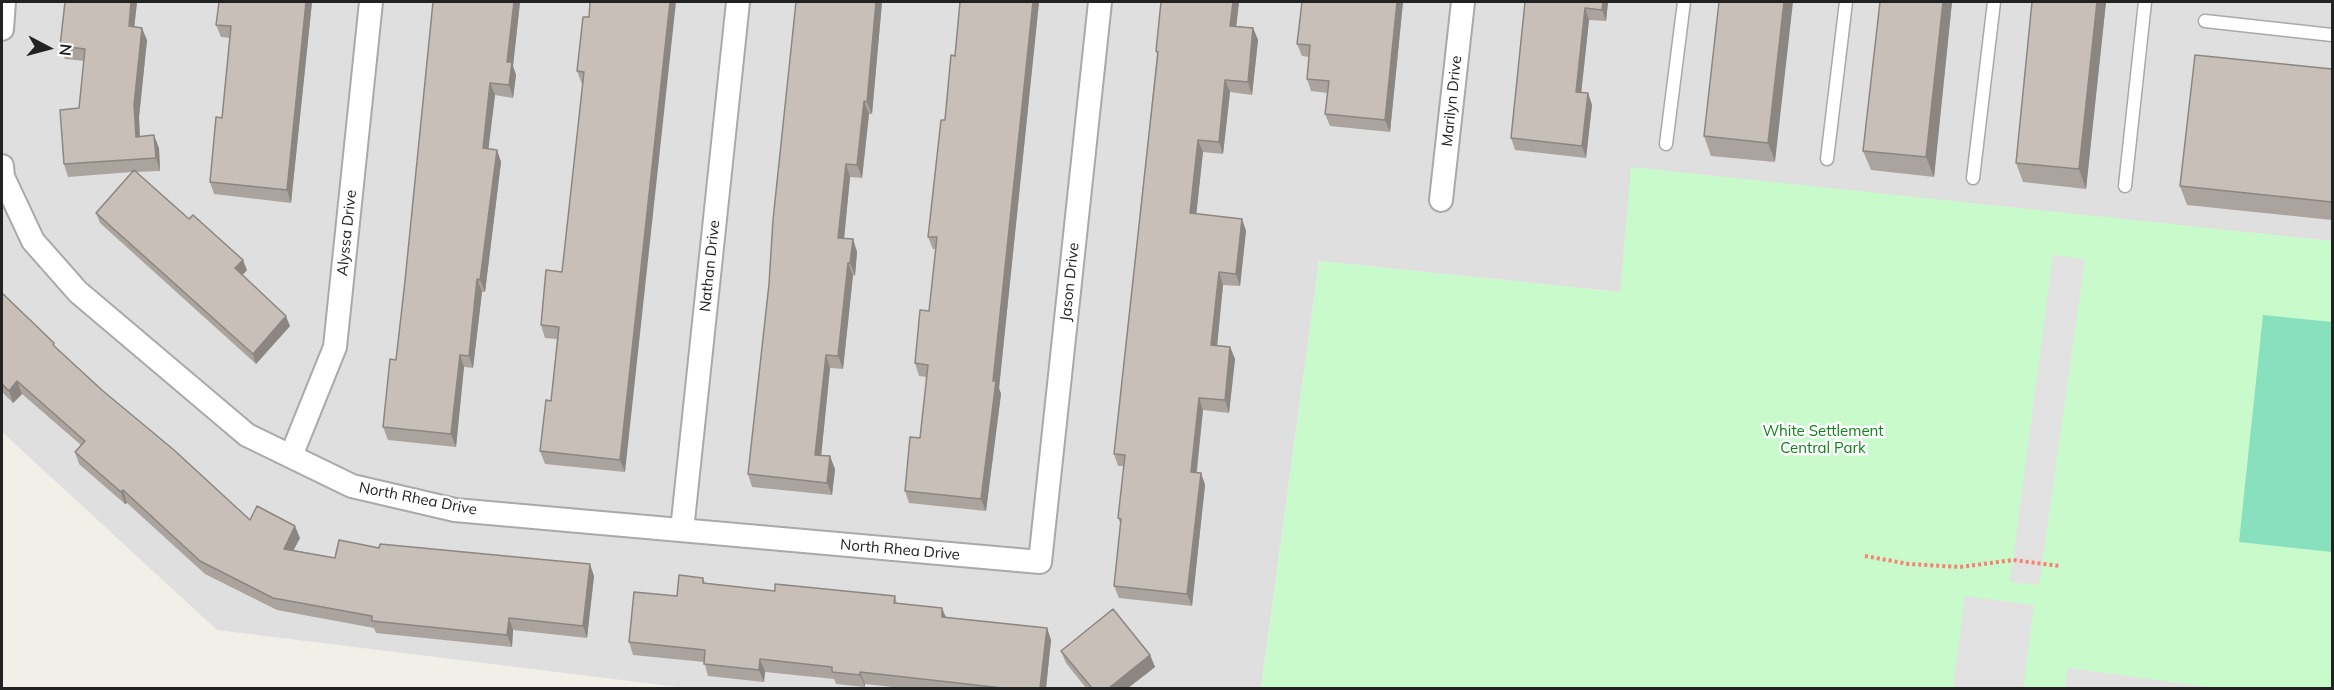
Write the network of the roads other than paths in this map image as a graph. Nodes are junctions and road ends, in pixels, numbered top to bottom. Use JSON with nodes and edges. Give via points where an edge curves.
{"nodes":[{"id":1,"x":4,"y":2,"type":"edge"},
{"id":2,"x":371,"y":2,"type":"edge"},
{"id":3,"x":738,"y":2,"type":"edge"},
{"id":4,"x":1100,"y":2,"type":"edge"},
{"id":5,"x":1463,"y":2,"type":"edge"},
{"id":6,"x":1684,"y":2,"type":"edge"},
{"id":7,"x":1846,"y":2,"type":"edge"},
{"id":8,"x":1994,"y":2,"type":"edge"},
{"id":9,"x":2145,"y":2,"type":"edge"},
{"id":10,"x":2205,"y":21,"type":"dead end"},
{"id":11,"x":2,"y":29,"type":"edge"},
{"id":12,"x":2332,"y":34,"type":"edge"},
{"id":13,"x":1666,"y":144,"type":"dead end"},
{"id":14,"x":1827,"y":159,"type":"dead end"},
{"id":15,"x":2,"y":166,"type":"edge"},
{"id":16,"x":1973,"y":178,"type":"dead end"},
{"id":17,"x":2125,"y":186,"type":"dead end"},
{"id":18,"x":1440,"y":200,"type":"dead end"},
{"id":19,"x":291,"y":456,"type":"junction"},
{"id":20,"x":682,"y":530,"type":"junction"},
{"id":21,"x":1040,"y":562,"type":"joint"}],
"edges":[{"from":1,"to":11,"type":"street"},
{"from":2,"to":19,"type":"street","name":"Alyssa Drive","via":[[335,347]]},
{"from":3,"to":20,"type":"street","name":"Nathan Drive"},
{"from":4,"to":21,"type":"street","name":"Jason Drive"},
{"from":5,"to":18,"type":"street","name":"Marilyn Drive"},
{"from":6,"to":13,"type":"lane"},
{"from":7,"to":14,"type":"lane"},
{"from":8,"to":16,"type":"lane"},
{"from":9,"to":17,"type":"lane"},
{"from":10,"to":12,"type":"lane"},
{"from":15,"to":19,"type":"street","name":"North Rhea Drive","via":[[3,177],[33,241],[78,292],[247,435]]},
{"from":19,"to":20,"type":"street","name":"North Rhea Drive","via":[[352,486],[455,510]]},
{"from":20,"to":21,"type":"street","name":"North Rhea Drive"}]}
